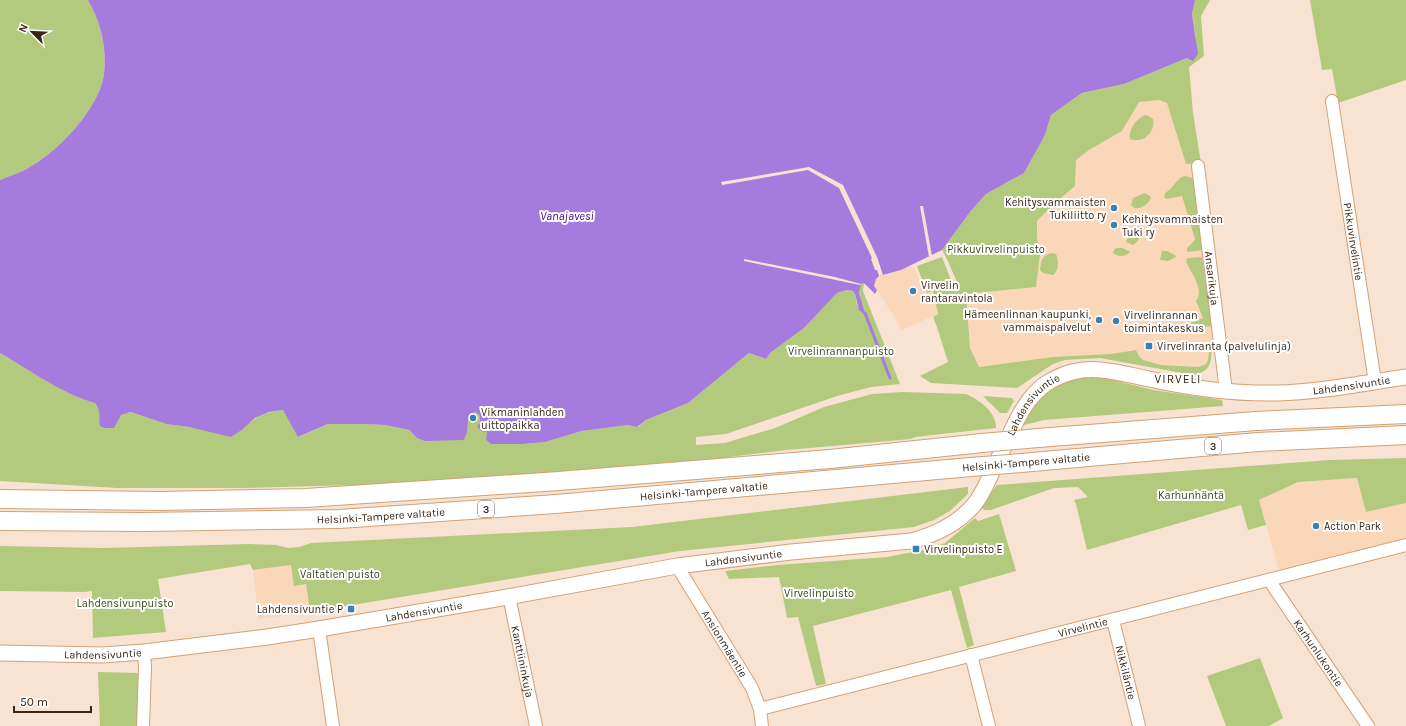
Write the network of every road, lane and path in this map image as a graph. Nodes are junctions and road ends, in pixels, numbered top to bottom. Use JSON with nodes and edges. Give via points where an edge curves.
{"nodes":[{"id":1,"x":1332,"y":100,"type":"dead end"},
{"id":2,"x":1198,"y":166,"type":"dead end"},
{"id":3,"x":1406,"y":377,"type":"edge"},
{"id":4,"x":1374,"y":382,"type":"junction"},
{"id":5,"x":1226,"y":391,"type":"junction"},
{"id":6,"x":1406,"y":414,"type":"edge"},
{"id":7,"x":1406,"y":435,"type":"edge"},
{"id":8,"x":0,"y":487,"type":"edge"},
{"id":9,"x":0,"y":499,"type":"edge"},
{"id":10,"x":57,"y":499,"type":"junction"},
{"id":11,"x":0,"y":521,"type":"edge"},
{"id":12,"x":1406,"y":545,"type":"edge"},
{"id":13,"x":677,"y":566,"type":"junction"},
{"id":14,"x":1269,"y":580,"type":"junction"},
{"id":15,"x":509,"y":596,"type":"junction"},
{"id":16,"x":1113,"y":620,"type":"junction"},
{"id":17,"x":319,"y":629,"type":"junction"},
{"id":18,"x":144,"y":652,"type":"junction"},
{"id":19,"x":0,"y":653,"type":"edge"},
{"id":20,"x":971,"y":655,"type":"junction"},
{"id":21,"x":760,"y":709,"type":"junction"},
{"id":22,"x":143,"y":726,"type":"edge"},
{"id":23,"x":334,"y":726,"type":"edge"},
{"id":24,"x":536,"y":726,"type":"edge"},
{"id":25,"x":762,"y":726,"type":"edge"},
{"id":26,"x":989,"y":726,"type":"edge"},
{"id":27,"x":1140,"y":726,"type":"edge"},
{"id":28,"x":1368,"y":726,"type":"edge"}],
"edges":[{"from":1,"to":4,"type":"street","name":"Pikkuvirvelintie"},
{"from":2,"to":5,"type":"street","name":"Ansarikuja"},
{"from":3,"to":4,"type":"main road","name":"Lahdensivuntie"},
{"from":4,"to":5,"type":"main road","name":"Lahdensivuntie","via":[[1278,393]]},
{"from":5,"to":13,"type":"main road","name":"Lahdensivuntie","via":[[1168,383],[1100,369],[1089,368],[1064,374],[1025,397],[1020,413],[982,492],[973,506],[943,529],[911,541]]},
{"from":6,"to":10,"type":"highway","name":"Helsinki-Tampere valtatie","number":"3","bridge":true,"via":[[1256,421],[1038,438],[559,482],[306,498],[160,501]]},
{"from":7,"to":11,"type":"highway","name":"Helsinki-Tampere valtatie","number":"3","bridge":true,"via":[[1258,442],[556,504],[339,519]]},
{"from":8,"to":10,"type":"highway"},
{"from":9,"to":10,"type":"highway","name":"Helsinki-Tampere valtatie","number":"3"},
{"from":12,"to":14,"type":"street","name":"Virvelintie"},
{"from":13,"to":15,"type":"main road","name":"Lahdensivuntie"},
{"from":13,"to":21,"type":"street","name":"Ansionmäentie","via":[[752,688]]},
{"from":14,"to":16,"type":"street","name":"Virvelintie"},
{"from":14,"to":28,"type":"street","name":"Karhunlukontie"},
{"from":15,"to":17,"type":"main road","name":"Lahdensivuntie"},
{"from":15,"to":24,"type":"street","name":"Kanttiininkuja"},
{"from":16,"to":20,"type":"street","name":"Virvelintie"},
{"from":16,"to":27,"type":"street","name":"Nikkiläntie"},
{"from":17,"to":18,"type":"main road","name":"Lahdensivuntie"},
{"from":17,"to":23,"type":"street"},
{"from":18,"to":19,"type":"main road","name":"Lahdensivuntie","via":[[102,655]]},
{"from":18,"to":22,"type":"street"},
{"from":20,"to":21,"type":"street","name":"Virvelintie"},
{"from":20,"to":26,"type":"street"},
{"from":21,"to":25,"type":"street","name":"Ansionmäentie"}]}
